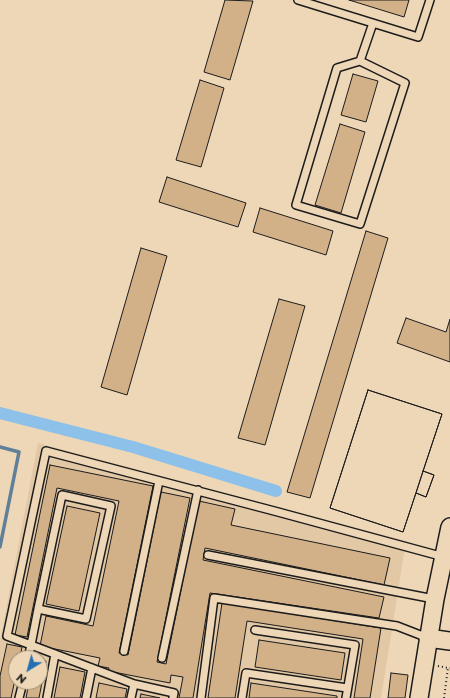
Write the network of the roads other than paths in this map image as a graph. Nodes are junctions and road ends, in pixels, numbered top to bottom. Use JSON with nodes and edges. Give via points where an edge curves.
{"nodes":[{"id":1,"x":298,"y":0,"type":"edge"},
{"id":2,"x":430,"y":0,"type":"edge"},
{"id":3,"x":373,"y":23,"type":"junction"},
{"id":4,"x":360,"y":61,"type":"junction"},
{"id":5,"x":158,"y":481,"type":"junction"},
{"id":6,"x":198,"y":490,"type":"junction"},
{"id":7,"x":450,"y":529,"type":"edge"},
{"id":8,"x":208,"y":555,"type":"dead end"},
{"id":9,"x":444,"y":558,"type":"junction"},
{"id":10,"x":445,"y":578,"type":"edge"},
{"id":11,"x":435,"y":599,"type":"junction"},
{"id":12,"x":38,"y":609,"type":"junction"},
{"id":13,"x":255,"y":630,"type":"dead end"},
{"id":14,"x":428,"y":638,"type":"junction"},
{"id":15,"x":450,"y":641,"type":"edge"},
{"id":16,"x":31,"y":646,"type":"junction"},
{"id":17,"x":30,"y":650,"type":"edge"},
{"id":18,"x":124,"y":651,"type":"dead end"},
{"id":19,"x":55,"y":654,"type":"junction"},
{"id":20,"x":162,"y":658,"type":"dead end"},
{"id":21,"x":92,"y":668,"type":"junction"},
{"id":22,"x":134,"y":684,"type":"junction"},
{"id":23,"x":347,"y":688,"type":"junction"},
{"id":24,"x":47,"y":698,"type":"edge"},
{"id":25,"x":86,"y":698,"type":"edge"},
{"id":26,"x":131,"y":698,"type":"edge"},
{"id":27,"x":173,"y":698,"type":"edge"},
{"id":28,"x":201,"y":698,"type":"edge"},
{"id":29,"x":242,"y":698,"type":"edge"},
{"id":30,"x":346,"y":698,"type":"edge"},
{"id":31,"x":419,"y":698,"type":"edge"}],
"edges":[{"from":1,"to":3,"type":"lane"},
{"from":2,"to":3,"type":"lane","via":[[418,37]]},
{"from":3,"to":4,"type":"lane"},
{"from":4,"to":4,"type":"lane","via":[[405,83],[360,224],[296,206],[337,68]]},
{"from":5,"to":6,"type":"lane"},
{"from":5,"to":16,"type":"lane","via":[[46,451],[7,636]]},
{"from":5,"to":18,"type":"lane"},
{"from":6,"to":9,"type":"lane"},
{"from":6,"to":20,"type":"lane"},
{"from":7,"to":9,"type":"street"},
{"from":8,"to":11,"type":"lane"},
{"from":9,"to":10,"type":"street"},
{"from":10,"to":11,"type":"street"},
{"from":11,"to":14,"type":"street"},
{"from":12,"to":12,"type":"lane","via":[[62,495],[111,506],[86,619]]},
{"from":12,"to":16,"type":"lane"},
{"from":13,"to":23,"type":"lane","via":[[354,645]]},
{"from":14,"to":15,"type":"street"},
{"from":14,"to":28,"type":"lane","via":[[397,626],[214,598]]},
{"from":14,"to":31,"type":"street"},
{"from":16,"to":17,"type":"lane"},
{"from":16,"to":19,"type":"lane"},
{"from":19,"to":21,"type":"lane"},
{"from":19,"to":24,"type":"lane"},
{"from":21,"to":22,"type":"lane"},
{"from":21,"to":25,"type":"lane"},
{"from":22,"to":26,"type":"lane"},
{"from":22,"to":27,"type":"lane","via":[[174,693]]},
{"from":23,"to":29,"type":"lane","via":[[246,673]]},
{"from":23,"to":30,"type":"lane"}]}
